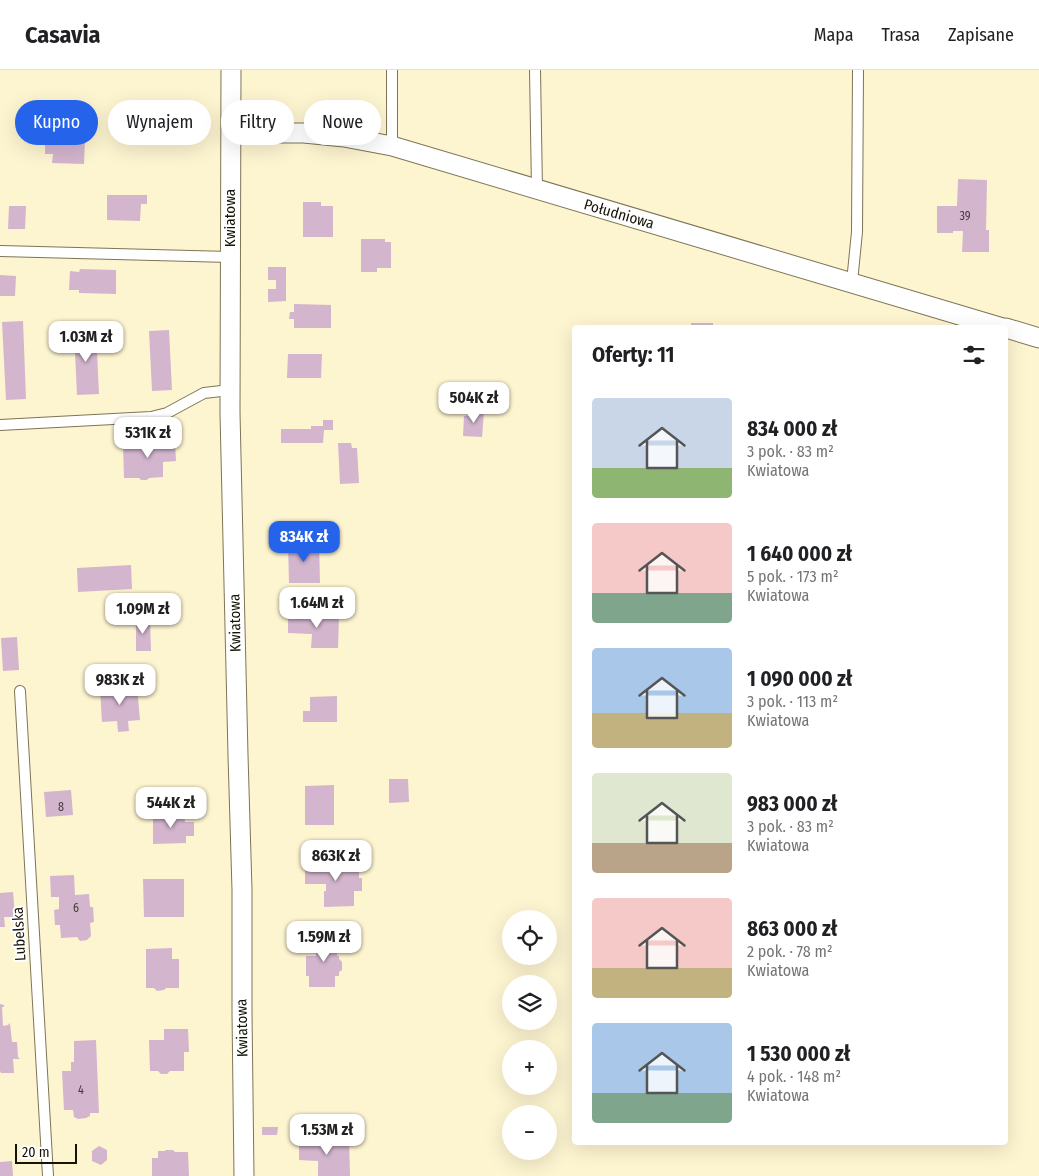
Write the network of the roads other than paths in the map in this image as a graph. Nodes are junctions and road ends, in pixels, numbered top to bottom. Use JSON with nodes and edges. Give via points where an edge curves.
{"nodes":[{"id":1,"x":231,"y":70,"type":"edge"},
{"id":2,"x":392,"y":70,"type":"edge"},
{"id":3,"x":535,"y":70,"type":"edge"},
{"id":4,"x":858,"y":70,"type":"edge"},
{"id":5,"x":231,"y":100,"type":"edge"},
{"id":6,"x":294,"y":133,"type":"edge"},
{"id":7,"x":231,"y":145,"type":"edge"},
{"id":8,"x":392,"y":146,"type":"junction"},
{"id":9,"x":537,"y":190,"type":"junction"},
{"id":10,"x":0,"y":251,"type":"edge"},
{"id":11,"x":230,"y":257,"type":"junction"},
{"id":12,"x":852,"y":282,"type":"junction"},
{"id":13,"x":995,"y":325,"type":"edge"},
{"id":14,"x":1008,"y":329,"type":"edge"},
{"id":15,"x":1039,"y":338,"type":"edge"},
{"id":16,"x":230,"y":390,"type":"junction"},
{"id":17,"x":0,"y":425,"type":"edge"},
{"id":18,"x":20,"y":691,"type":"dead end"},
{"id":19,"x":48,"y":1176,"type":"edge"},
{"id":20,"x":244,"y":1176,"type":"edge"}],
"edges":[{"from":1,"to":5,"type":"street","name":"Kwiatowa"},
{"from":2,"to":8,"type":"lane"},
{"from":3,"to":9,"type":"lane"},
{"from":4,"to":12,"type":"lane","via":[[857,232]]},
{"from":6,"to":8,"type":"street","name":"Południowa","via":[[344,137]]},
{"from":7,"to":11,"type":"street","name":"Kwiatowa"},
{"from":8,"to":9,"type":"street","name":"Południowa"},
{"from":9,"to":12,"type":"street","name":"Południowa"},
{"from":10,"to":11,"type":"lane"},
{"from":11,"to":16,"type":"street","name":"Kwiatowa"},
{"from":12,"to":13,"type":"street","name":"Południowa"},
{"from":14,"to":15,"type":"street","name":"Południowa"},
{"from":16,"to":17,"type":"lane","via":[[204,393],[167,413],[151,417]]},
{"from":16,"to":20,"type":"street","name":"Kwiatowa","via":[[242,890]]},
{"from":18,"to":19,"type":"lane","name":"Lubelska"}]}
